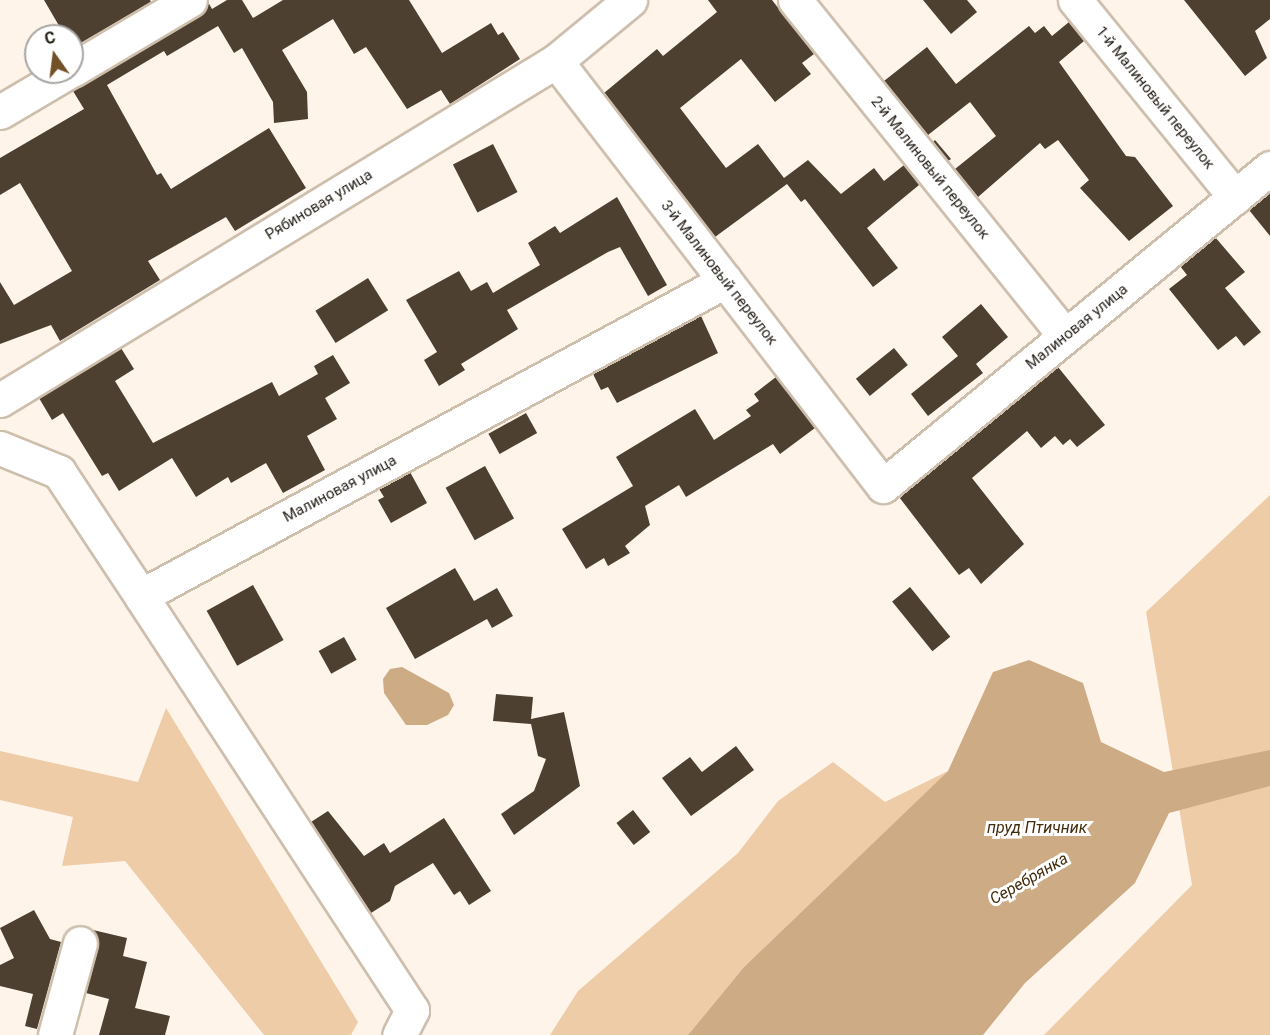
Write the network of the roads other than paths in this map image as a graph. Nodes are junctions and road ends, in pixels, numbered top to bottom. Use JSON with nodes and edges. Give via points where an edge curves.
{"nodes":[{"id":1,"x":190,"y":0,"type":"edge"},
{"id":2,"x":630,"y":0,"type":"edge"},
{"id":3,"x":795,"y":0,"type":"edge"},
{"id":4,"x":1075,"y":0,"type":"edge"},
{"id":5,"x":556,"y":61,"type":"junction"},
{"id":6,"x":84,"y":63,"type":"edge"},
{"id":7,"x":48,"y":84,"type":"edge"},
{"id":8,"x":0,"y":112,"type":"edge"},
{"id":9,"x":1270,"y":168,"type":"edge"},
{"id":10,"x":1235,"y":197,"type":"junction"},
{"id":11,"x":725,"y":281,"type":"junction"},
{"id":12,"x":1065,"y":336,"type":"junction"},
{"id":13,"x":0,"y":400,"type":"edge"},
{"id":14,"x":0,"y":448,"type":"edge"},
{"id":15,"x":883,"y":486,"type":"joint"},
{"id":16,"x":141,"y":596,"type":"junction"},
{"id":17,"x":80,"y":943,"type":"dead end"},
{"id":18,"x":55,"y":1035,"type":"edge"},
{"id":19,"x":399,"y":1035,"type":"edge"}],
"edges":[{"from":1,"to":6,"type":"street"},
{"from":2,"to":5,"type":"street","name":"Рябиновая улица"},
{"from":3,"to":12,"type":"street","name":"2-й Малиновый переулок"},
{"from":4,"to":10,"type":"street","name":"1-й Малиновый переулок"},
{"from":5,"to":11,"type":"street","name":"3-й Малиновый переулок"},
{"from":5,"to":13,"type":"street","name":"Рябиновая улица"},
{"from":7,"to":8,"type":"street"},
{"from":9,"to":10,"type":"street","name":"Малиновая улица"},
{"from":10,"to":12,"type":"street","name":"Малиновая улица"},
{"from":11,"to":15,"type":"street","name":"3-й Малиновый переулок"},
{"from":11,"to":16,"type":"street","name":"Малиновая улица"},
{"from":12,"to":15,"type":"street","name":"Малиновая улица"},
{"from":14,"to":16,"type":"street","via":[[59,472]]},
{"from":16,"to":19,"type":"street","via":[[412,1010]]},
{"from":17,"to":18,"type":"street"}]}
